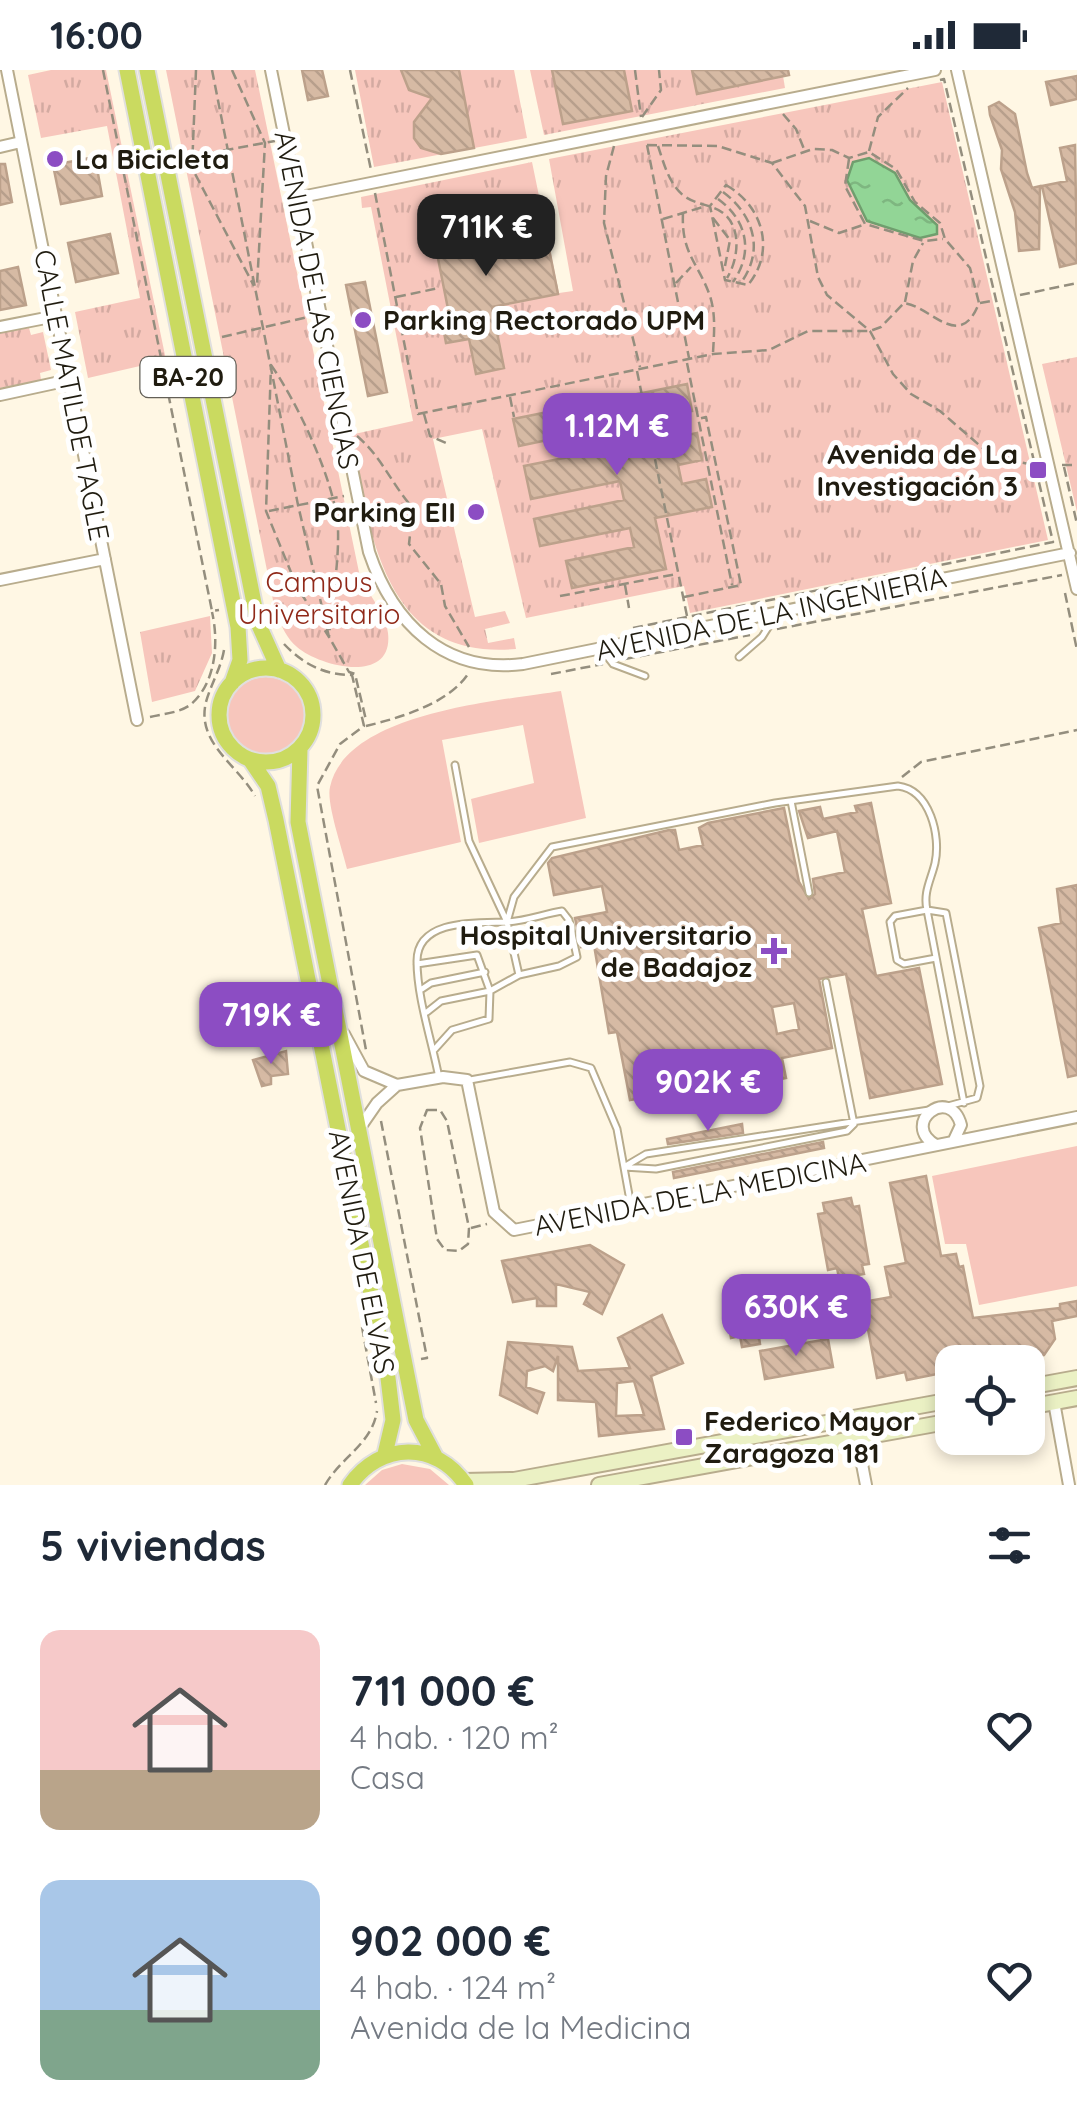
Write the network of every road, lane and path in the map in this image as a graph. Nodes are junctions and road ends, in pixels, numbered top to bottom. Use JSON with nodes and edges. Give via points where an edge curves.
{"nodes":[{"id":1,"x":103,"y":70,"type":"edge"},
{"id":2,"x":128,"y":70,"type":"edge"},
{"id":3,"x":147,"y":70,"type":"edge"},
{"id":4,"x":196,"y":70,"type":"edge"},
{"id":5,"x":212,"y":70,"type":"edge"},
{"id":6,"x":232,"y":70,"type":"edge"},
{"id":7,"x":270,"y":70,"type":"edge"},
{"id":8,"x":350,"y":70,"type":"edge"},
{"id":9,"x":635,"y":70,"type":"edge"},
{"id":10,"x":659,"y":70,"type":"edge"},
{"id":11,"x":935,"y":70,"type":"edge"},
{"id":12,"x":957,"y":70,"type":"edge"},
{"id":13,"x":5,"y":75,"type":"edge"},
{"id":14,"x":908,"y":75,"type":"junction"},
{"id":15,"x":944,"y":79,"type":"dead end"},
{"id":16,"x":772,"y":103,"type":"junction"},
{"id":17,"x":642,"y":123,"type":"junction"},
{"id":18,"x":612,"y":135,"type":"junction"},
{"id":19,"x":284,"y":139,"type":"junction"},
{"id":20,"x":21,"y":142,"type":"junction"},
{"id":21,"x":264,"y":143,"type":"junction"},
{"id":22,"x":658,"y":144,"type":"junction"},
{"id":23,"x":647,"y":145,"type":"junction"},
{"id":24,"x":0,"y":146,"type":"edge"},
{"id":25,"x":226,"y":150,"type":"junction"},
{"id":26,"x":804,"y":151,"type":"junction"},
{"id":27,"x":869,"y":152,"type":"junction"},
{"id":28,"x":193,"y":156,"type":"junction"},
{"id":29,"x":850,"y":158,"type":"junction"},
{"id":30,"x":772,"y":163,"type":"junction"},
{"id":31,"x":373,"y":183,"type":"junction"},
{"id":32,"x":721,"y":192,"type":"junction"},
{"id":33,"x":296,"y":198,"type":"junction"},
{"id":34,"x":716,"y":198,"type":"junction"},
{"id":35,"x":707,"y":206,"type":"junction"},
{"id":36,"x":683,"y":212,"type":"junction"},
{"id":37,"x":712,"y":218,"type":"junction"},
{"id":38,"x":662,"y":219,"type":"junction"},
{"id":39,"x":808,"y":220,"type":"junction"},
{"id":40,"x":864,"y":224,"type":"junction"},
{"id":41,"x":945,"y":238,"type":"junction"},
{"id":42,"x":924,"y":242,"type":"junction"},
{"id":43,"x":692,"y":266,"type":"junction"},
{"id":44,"x":723,"y":268,"type":"junction"},
{"id":45,"x":725,"y":280,"type":"junction"},
{"id":46,"x":733,"y":282,"type":"junction"},
{"id":47,"x":1077,"y":283,"type":"edge"},
{"id":48,"x":674,"y":284,"type":"junction"},
{"id":49,"x":740,"y":284,"type":"junction"},
{"id":50,"x":438,"y":288,"type":"dead end"},
{"id":51,"x":257,"y":292,"type":"junction"},
{"id":52,"x":395,"y":297,"type":"junction"},
{"id":53,"x":1010,"y":297,"type":"junction"},
{"id":54,"x":996,"y":300,"type":"junction"},
{"id":55,"x":904,"y":303,"type":"junction"},
{"id":56,"x":979,"y":304,"type":"junction"},
{"id":57,"x":320,"y":314,"type":"junction"},
{"id":58,"x":56,"y":316,"type":"junction"},
{"id":59,"x":0,"y":327,"type":"edge"},
{"id":60,"x":264,"y":328,"type":"junction"},
{"id":61,"x":870,"y":330,"type":"junction"},
{"id":62,"x":222,"y":338,"type":"dead end"},
{"id":63,"x":713,"y":354,"type":"junction"},
{"id":64,"x":688,"y":359,"type":"junction"},
{"id":65,"x":271,"y":365,"type":"junction"},
{"id":66,"x":638,"y":369,"type":"junction"},
{"id":67,"x":69,"y":380,"type":"junction"},
{"id":68,"x":0,"y":394,"type":"edge"},
{"id":69,"x":510,"y":396,"type":"junction"},
{"id":70,"x":424,"y":413,"type":"junction"},
{"id":71,"x":514,"y":417,"type":"dead end"},
{"id":72,"x":698,"y":419,"type":"junction"},
{"id":73,"x":350,"y":426,"type":"dead end"},
{"id":74,"x":446,"y":442,"type":"dead end"},
{"id":75,"x":1077,"y":464,"type":"edge"},
{"id":76,"x":1035,"y":465,"type":"junction"},
{"id":77,"x":1050,"y":465,"type":"junction"},
{"id":78,"x":1063,"y":465,"type":"junction"},
{"id":79,"x":356,"y":493,"type":"junction"},
{"id":80,"x":333,"y":498,"type":"junction"},
{"id":81,"x":298,"y":506,"type":"junction"},
{"id":82,"x":266,"y":511,"type":"junction"},
{"id":83,"x":1077,"y":524,"type":"edge"},
{"id":84,"x":1073,"y":554,"type":"edge"},
{"id":85,"x":104,"y":559,"type":"junction"},
{"id":86,"x":678,"y":574,"type":"junction"},
{"id":87,"x":0,"y":580,"type":"edge"},
{"id":88,"x":625,"y":584,"type":"junction"},
{"id":89,"x":732,"y":587,"type":"junction"},
{"id":90,"x":1077,"y":589,"type":"edge"},
{"id":91,"x":560,"y":596,"type":"dead end"},
{"id":92,"x":683,"y":597,"type":"junction"},
{"id":93,"x":630,"y":608,"type":"dead end"},
{"id":94,"x":221,"y":609,"type":"dead end"},
{"id":95,"x":212,"y":610,"type":"junction"},
{"id":96,"x":778,"y":612,"type":"junction"},
{"id":97,"x":687,"y":616,"type":"junction"},
{"id":98,"x":633,"y":628,"type":"dead end"},
{"id":99,"x":765,"y":632,"type":"junction"},
{"id":100,"x":329,"y":637,"type":"junction"},
{"id":101,"x":225,"y":644,"type":"dead end"},
{"id":102,"x":602,"y":648,"type":"junction"},
{"id":103,"x":1077,"y":650,"type":"edge"},
{"id":104,"x":739,"y":658,"type":"dead end"},
{"id":105,"x":612,"y":662,"type":"junction"},
{"id":106,"x":471,"y":664,"type":"junction"},
{"id":107,"x":279,"y":670,"type":"junction"},
{"id":108,"x":551,"y":674,"type":"dead end"},
{"id":109,"x":645,"y":676,"type":"dead end"},
{"id":110,"x":232,"y":683,"type":"junction"},
{"id":111,"x":137,"y":720,"type":"joint"},
{"id":112,"x":1077,"y":730,"type":"edge"},
{"id":113,"x":300,"y":749,"type":"junction"},
{"id":114,"x":251,"y":761,"type":"junction"},
{"id":115,"x":455,"y":764,"type":"dead end"},
{"id":116,"x":878,"y":789,"type":"junction"},
{"id":117,"x":791,"y":800,"type":"junction"},
{"id":118,"x":258,"y":801,"type":"dead end"},
{"id":119,"x":809,"y":893,"type":"dead end"},
{"id":120,"x":927,"y":910,"type":"junction"},
{"id":121,"x":507,"y":922,"type":"junction"},
{"id":122,"x":936,"y":958,"type":"junction"},
{"id":123,"x":417,"y":964,"type":"junction"},
{"id":124,"x":486,"y":972,"type":"junction"},
{"id":125,"x":519,"y":975,"type":"junction"},
{"id":126,"x":826,"y":982,"type":"dead end"},
{"id":127,"x":422,"y":989,"type":"junction"},
{"id":128,"x":490,"y":992,"type":"junction"},
{"id":129,"x":427,"y":1012,"type":"junction"},
{"id":130,"x":338,"y":1022,"type":"junction"},
{"id":131,"x":434,"y":1050,"type":"junction"},
{"id":132,"x":440,"y":1078,"type":"junction"},
{"id":133,"x":466,"y":1080,"type":"junction"},
{"id":134,"x":397,"y":1086,"type":"junction"},
{"id":135,"x":964,"y":1103,"type":"junction"},
{"id":136,"x":947,"y":1106,"type":"junction"},
{"id":137,"x":929,"y":1110,"type":"junction"},
{"id":138,"x":1077,"y":1118,"type":"edge"},
{"id":139,"x":854,"y":1124,"type":"junction"},
{"id":140,"x":359,"y":1130,"type":"junction"},
{"id":141,"x":954,"y":1141,"type":"junction"},
{"id":142,"x":936,"y":1145,"type":"junction"},
{"id":143,"x":624,"y":1167,"type":"junction"},
{"id":144,"x":632,"y":1208,"type":"junction"},
{"id":145,"x":499,"y":1218,"type":"junction"},
{"id":146,"x":469,"y":1228,"type":"junction"},
{"id":147,"x":360,"y":1316,"type":"dead end"},
{"id":148,"x":1077,"y":1378,"type":"edge"},
{"id":149,"x":1045,"y":1384,"type":"edge"},
{"id":150,"x":1077,"y":1398,"type":"edge"},
{"id":151,"x":1054,"y":1402,"type":"junction"},
{"id":152,"x":935,"y":1403,"type":"edge"},
{"id":153,"x":1045,"y":1404,"type":"edge"},
{"id":154,"x":935,"y":1423,"type":"edge"},
{"id":155,"x":857,"y":1438,"type":"junction"},
{"id":156,"x":385,"y":1454,"type":"junction"},
{"id":157,"x":435,"y":1456,"type":"junction"},
{"id":158,"x":649,"y":1480,"type":"edge"},
{"id":159,"x":465,"y":1483,"type":"edge"},
{"id":160,"x":325,"y":1485,"type":"edge"},
{"id":161,"x":350,"y":1485,"type":"edge"},
{"id":162,"x":599,"y":1485,"type":"edge"},
{"id":163,"x":866,"y":1485,"type":"edge"},
{"id":164,"x":1069,"y":1485,"type":"edge"}],
"edges":[{"from":1,"to":95,"type":"path"},
{"from":2,"to":110,"type":"highway","number":"BA-20","via":[[238,627],[240,660]]},
{"from":3,"to":107,"type":"highway","number":"BA-20","via":[[258,624]]},
{"from":4,"to":28,"type":"path"},
{"from":5,"to":25,"type":"path"},
{"from":6,"to":21,"type":"path"},
{"from":7,"to":19,"type":"street","name":"AVENIDA DE LAS CIENCIAS"},
{"from":8,"to":31,"type":"path"},
{"from":9,"to":17,"type":"path"},
{"from":10,"to":17,"type":"path","via":[[661,90]]},
{"from":11,"to":14,"type":"street"},
{"from":12,"to":53,"type":"street"},
{"from":13,"to":20,"type":"street","name":"CALLE MATILDE TAGLE"},
{"from":14,"to":16,"type":"street"},
{"from":14,"to":27,"type":"path","via":[[912,85],[873,127]]},
{"from":15,"to":54,"type":"path"},
{"from":16,"to":17,"type":"street"},
{"from":16,"to":26,"type":"path","via":[[796,129]]},
{"from":17,"to":18,"type":"street"},
{"from":17,"to":23,"type":"path"},
{"from":18,"to":31,"type":"street"},
{"from":18,"to":66,"type":"path","via":[[604,224]]},
{"from":19,"to":21,"type":"path"},
{"from":19,"to":33,"type":"street","name":"AVENIDA DE LAS CIENCIAS"},
{"from":20,"to":24,"type":"street"},
{"from":20,"to":58,"type":"street","name":"CALLE MATILDE TAGLE"},
{"from":21,"to":25,"type":"path"},
{"from":21,"to":51,"type":"path"},
{"from":22,"to":23,"type":"path"},
{"from":22,"to":30,"type":"path","via":[[718,146]]},
{"from":22,"to":35,"type":"path","via":[[676,188]]},
{"from":23,"to":38,"type":"path"},
{"from":25,"to":28,"type":"path"},
{"from":25,"to":51,"type":"path"},
{"from":26,"to":29,"type":"path","via":[[822,148]]},
{"from":26,"to":30,"type":"path"},
{"from":27,"to":29,"type":"path"},
{"from":27,"to":41,"type":"path","via":[[902,175],[914,202],[940,223]]},
{"from":28,"to":51,"type":"path","via":[[192,168]]},
{"from":29,"to":40,"type":"path","via":[[845,186]]},
{"from":30,"to":39,"type":"path","via":[[800,196]]},
{"from":31,"to":33,"type":"street"},
{"from":31,"to":52,"type":"path"},
{"from":32,"to":34,"type":"path"},
{"from":32,"to":49,"type":"path","via":[[742,208],[754,233],[754,258]]},
{"from":32,"to":49,"type":"path","via":[[726,186],[739,193],[762,231],[763,260],[748,286]]},
{"from":33,"to":57,"type":"street","name":"AVENIDA DE LAS CIENCIAS"},
{"from":34,"to":35,"type":"path"},
{"from":34,"to":46,"type":"path","via":[[745,235],[745,258]]},
{"from":35,"to":36,"type":"path"},
{"from":35,"to":37,"type":"path"},
{"from":35,"to":45,"type":"path","via":[[727,219],[737,237]]},
{"from":36,"to":38,"type":"path"},
{"from":36,"to":43,"type":"path"},
{"from":37,"to":44,"type":"path"},
{"from":37,"to":44,"type":"path","via":[[730,240]]},
{"from":38,"to":48,"type":"path"},
{"from":39,"to":40,"type":"path","via":[[839,233]]},
{"from":39,"to":61,"type":"path","via":[[822,286],[841,311]]},
{"from":40,"to":42,"type":"path"},
{"from":41,"to":42,"type":"path"},
{"from":41,"to":56,"type":"path","via":[[970,268]]},
{"from":42,"to":55,"type":"path"},
{"from":43,"to":48,"type":"path"},
{"from":43,"to":63,"type":"path","via":[[712,305]]},
{"from":44,"to":45,"type":"path"},
{"from":45,"to":46,"type":"path"},
{"from":46,"to":49,"type":"path"},
{"from":47,"to":53,"type":"path"},
{"from":48,"to":64,"type":"path"},
{"from":50,"to":52,"type":"path"},
{"from":51,"to":60,"type":"path"},
{"from":52,"to":70,"type":"path","via":[[418,414]]},
{"from":53,"to":54,"type":"path"},
{"from":53,"to":77,"type":"street"},
{"from":54,"to":56,"type":"path"},
{"from":54,"to":76,"type":"path"},
{"from":55,"to":56,"type":"path","via":[[951,325],[967,322]]},
{"from":55,"to":61,"type":"path"},
{"from":57,"to":60,"type":"path"},
{"from":57,"to":79,"type":"street","name":"AVENIDA DE LAS CIENCIAS"},
{"from":58,"to":59,"type":"street"},
{"from":58,"to":67,"type":"street","name":"CALLE MATILDE TAGLE"},
{"from":60,"to":62,"type":"path"},
{"from":60,"to":65,"type":"path"},
{"from":61,"to":63,"type":"path","via":[[808,331],[769,350]]},
{"from":61,"to":76,"type":"path","via":[[910,394],[993,457]]},
{"from":63,"to":64,"type":"path"},
{"from":64,"to":66,"type":"path"},
{"from":64,"to":72,"type":"path"},
{"from":65,"to":80,"type":"path","via":[[288,388]]},
{"from":65,"to":81,"type":"path"},
{"from":65,"to":82,"type":"path"},
{"from":66,"to":69,"type":"path"},
{"from":66,"to":86,"type":"path"},
{"from":67,"to":68,"type":"street"},
{"from":67,"to":85,"type":"street","name":"CALLE MATILDE TAGLE"},
{"from":69,"to":70,"type":"path"},
{"from":69,"to":71,"type":"path"},
{"from":70,"to":74,"type":"path","via":[[430,436]]},
{"from":72,"to":89,"type":"path"},
{"from":72,"to":89,"type":"path","via":[[706,417],[740,585]]},
{"from":73,"to":106,"type":"path","via":[[414,508],[410,544],[441,584]]},
{"from":75,"to":78,"type":"path"},
{"from":76,"to":77,"type":"path"},
{"from":76,"to":97,"type":"path","via":[[1053,542]]},
{"from":77,"to":78,"type":"path"},
{"from":77,"to":84,"type":"street"},
{"from":78,"to":83,"type":"path"},
{"from":79,"to":80,"type":"path"},
{"from":79,"to":106,"type":"street","name":"AVENIDA DE LAS CIENCIAS","via":[[368,552],[396,610],[434,646]]},
{"from":80,"to":81,"type":"path"},
{"from":80,"to":100,"type":"path","via":[[338,528]]},
{"from":81,"to":82,"type":"path"},
{"from":81,"to":100,"type":"path"},
{"from":82,"to":100,"type":"path","via":[[297,587]]},
{"from":84,"to":90,"type":"street"},
{"from":84,"to":96,"type":"street","name":"AVENIDA DE LA INGENIERÍA"},
{"from":85,"to":87,"type":"street"},
{"from":85,"to":111,"type":"street","name":"CALLE MATILDE TAGLE"},
{"from":86,"to":88,"type":"path"},
{"from":86,"to":92,"type":"path"},
{"from":88,"to":91,"type":"path"},
{"from":88,"to":93,"type":"path"},
{"from":89,"to":92,"type":"path"},
{"from":92,"to":97,"type":"path"},
{"from":94,"to":95,"type":"path"},
{"from":95,"to":111,"type":"path","via":[[214,659],[192,704]]},
{"from":96,"to":99,"type":"lane"},
{"from":96,"to":102,"type":"street","name":"AVENIDA DE LA INGENIERÍA"},
{"from":97,"to":98,"type":"path"},
{"from":99,"to":103,"type":"path","via":[[1062,573]]},
{"from":99,"to":104,"type":"lane"},
{"from":99,"to":105,"type":"path"},
{"from":100,"to":106,"type":"path","via":[[355,674],[364,724],[393,720],[440,698],[466,679]]},
{"from":101,"to":118,"type":"path","via":[[204,708],[206,732]]},
{"from":102,"to":105,"type":"lane"},
{"from":102,"to":106,"type":"street","name":"AVENIDA DE LA INGENIERÍA","via":[[523,664]]},
{"from":105,"to":108,"type":"path"},
{"from":105,"to":109,"type":"lane"},
{"from":107,"to":110,"type":"highway","via":[[254,670]]},
{"from":107,"to":113,"type":"highway","number":"BA-20","via":[[298,681],[311,703],[311,729]]},
{"from":110,"to":114,"type":"highway","number":"BA-20","via":[[219,706],[220,725],[228,743]]},
{"from":112,"to":116,"type":"path","via":[[922,762],[902,778],[876,784]]},
{"from":113,"to":114,"type":"highway","via":[[279,761]]},
{"from":113,"to":130,"type":"highway","name":"AVENIDA DE ELVAS","number":"BA-20","via":[[298,822]]},
{"from":114,"to":156,"type":"highway","name":"AVENIDA DE ELVAS","number":"BA-20","via":[[268,786],[276,820],[388,1378],[393,1420]]},
{"from":115,"to":121,"type":"lane","via":[[470,841]]},
{"from":116,"to":117,"type":"lane"},
{"from":116,"to":120,"type":"lane","via":[[912,788],[925,801],[936,859],[924,897]]},
{"from":117,"to":119,"type":"lane"},
{"from":117,"to":121,"type":"lane","via":[[552,848],[514,898]]},
{"from":120,"to":122,"type":"lane"},
{"from":120,"to":122,"type":"lane","via":[[890,922],[897,960]]},
{"from":120,"to":135,"type":"lane","via":[[946,912],[980,1086],[977,1098]]},
{"from":121,"to":123,"type":"lane","via":[[434,932]]},
{"from":121,"to":125,"type":"lane"},
{"from":121,"to":125,"type":"lane","via":[[562,910],[569,920],[576,957]]},
{"from":122,"to":135,"type":"lane"},
{"from":123,"to":124,"type":"lane","via":[[471,953]]},
{"from":123,"to":127,"type":"lane"},
{"from":124,"to":127,"type":"lane"},
{"from":124,"to":128,"type":"lane"},
{"from":125,"to":128,"type":"lane"},
{"from":126,"to":139,"type":"lane"},
{"from":127,"to":129,"type":"lane"},
{"from":128,"to":129,"type":"lane","via":[[441,1001]]},
{"from":128,"to":131,"type":"lane","via":[[490,1019],[452,1030]]},
{"from":129,"to":131,"type":"lane"},
{"from":130,"to":134,"type":"street","name":"AVENIDA DE ELVAS","via":[[364,1072]]},
{"from":130,"to":140,"type":"highway","name":"AVENIDA DE ELVAS","number":"BA-20"},
{"from":131,"to":132,"type":"lane"},
{"from":132,"to":133,"type":"street"},
{"from":132,"to":134,"type":"street"},
{"from":133,"to":143,"type":"lane","via":[[570,1062],[591,1068],[617,1129]]},
{"from":133,"to":145,"type":"street","name":"AVENIDA DE LA MEDICINA"},
{"from":134,"to":140,"type":"street","name":"AVENIDA DE ELVAS"},
{"from":135,"to":136,"type":"lane"},
{"from":136,"to":137,"type":"street"},
{"from":136,"to":141,"type":"street","via":[[960,1119]]},
{"from":137,"to":139,"type":"lane"},
{"from":137,"to":142,"type":"street","via":[[922,1126]]},
{"from":138,"to":141,"type":"street"},
{"from":139,"to":143,"type":"lane","via":[[656,1169]]},
{"from":139,"to":143,"type":"lane","via":[[842,1120],[646,1154]]},
{"from":140,"to":157,"type":"highway","name":"AVENIDA DE ELVAS","number":"BA-20","via":[[416,1420]]},
{"from":141,"to":142,"type":"street"},
{"from":142,"to":144,"type":"street","name":"AVENIDA DE LA MEDICINA"},
{"from":143,"to":144,"type":"lane"},
{"from":144,"to":145,"type":"street","name":"AVENIDA DE LA MEDICINA","via":[[526,1230]]},
{"from":145,"to":146,"type":"path"},
{"from":146,"to":146,"type":"path","via":[[444,1114],[427,1110],[420,1128],[440,1246],[464,1249]]},
{"from":147,"to":160,"type":"path","via":[[375,1425]]},
{"from":148,"to":149,"type":"main road"},
{"from":150,"to":151,"type":"main road"},
{"from":151,"to":153,"type":"main road"},
{"from":151,"to":164,"type":"street"},
{"from":152,"to":159,"type":"main road","via":[[514,1480]]},
{"from":154,"to":155,"type":"main road"},
{"from":155,"to":158,"type":"main road"},
{"from":155,"to":163,"type":"street"},
{"from":156,"to":157,"type":"highway"},
{"from":156,"to":161,"type":"highway"},
{"from":157,"to":159,"type":"highway","number":"BA-20"},
{"from":158,"to":162,"type":"main road"}]}
